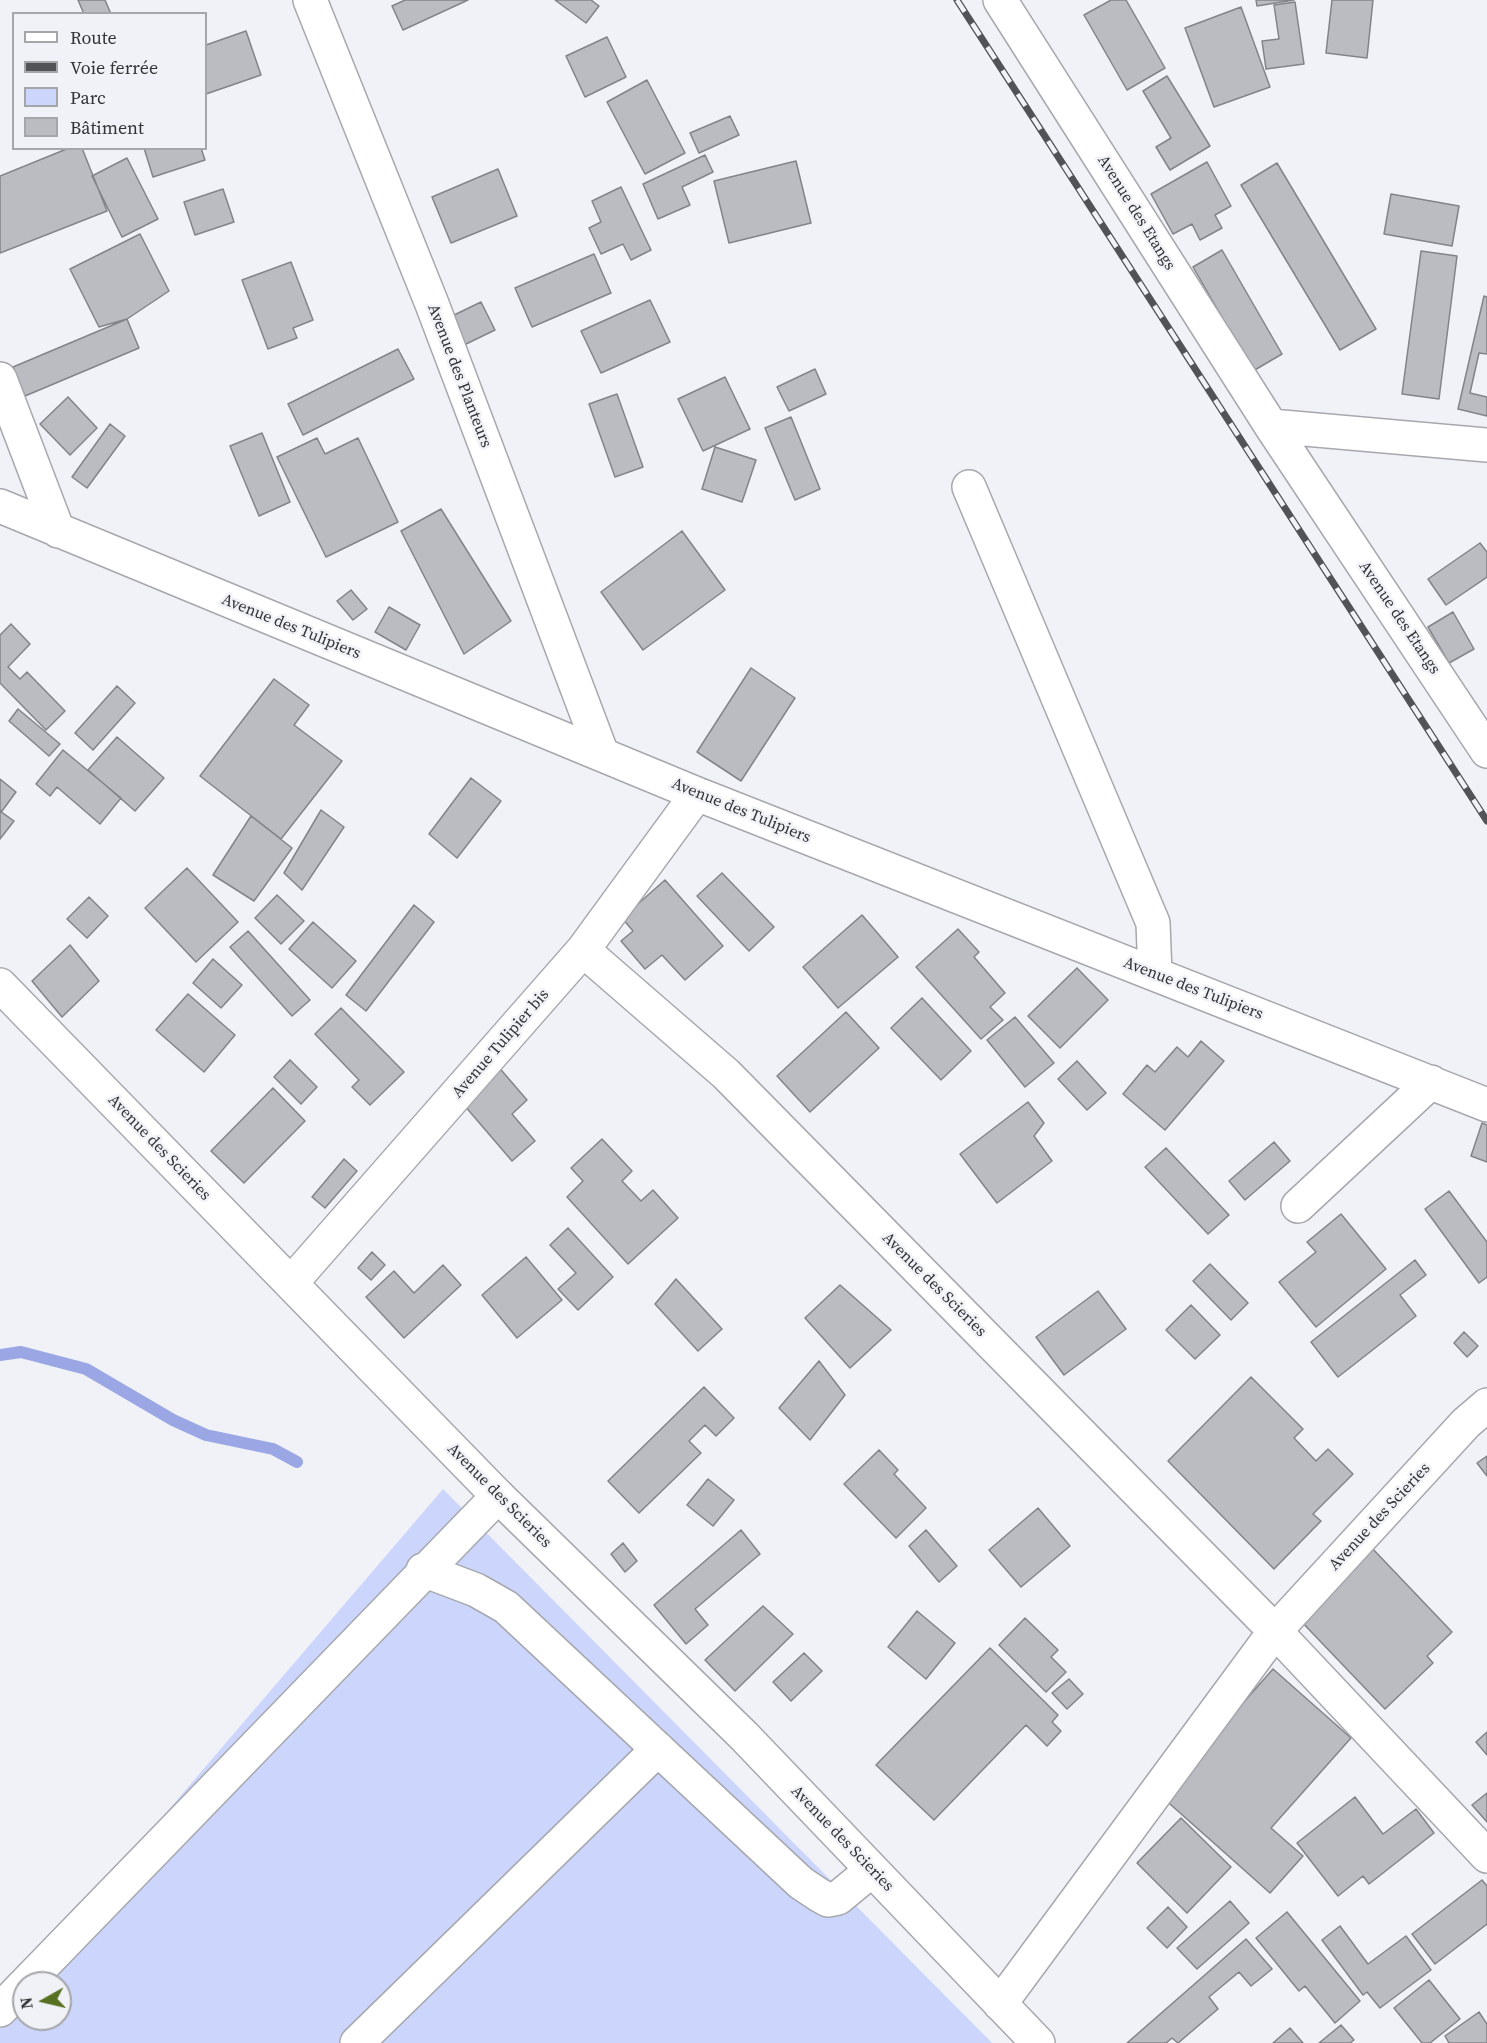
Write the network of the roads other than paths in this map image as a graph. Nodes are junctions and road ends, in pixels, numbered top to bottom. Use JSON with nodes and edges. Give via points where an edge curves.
{"nodes":[{"id":1,"x":310,"y":0,"type":"edge"},
{"id":2,"x":1000,"y":0,"type":"edge"},
{"id":3,"x":0,"y":379,"type":"edge"},
{"id":4,"x":1271,"y":426,"type":"junction"},
{"id":5,"x":1487,"y":445,"type":"edge"},
{"id":6,"x":969,"y":487,"type":"dead end"},
{"id":7,"x":0,"y":506,"type":"edge"},
{"id":8,"x":58,"y":531,"type":"junction"},
{"id":9,"x":1487,"y":750,"type":"edge"},
{"id":10,"x":602,"y":754,"type":"junction"},
{"id":11,"x":697,"y":794,"type":"junction"},
{"id":12,"x":583,"y":950,"type":"junction"},
{"id":13,"x":1155,"y":974,"type":"junction"},
{"id":14,"x":0,"y":985,"type":"edge"},
{"id":15,"x":1431,"y":1082,"type":"junction"},
{"id":16,"x":1487,"y":1105,"type":"edge"},
{"id":17,"x":1298,"y":1206,"type":"dead end"},
{"id":18,"x":291,"y":1283,"type":"junction"},
{"id":19,"x":1487,"y":1405,"type":"edge"},
{"id":20,"x":498,"y":1496,"type":"junction"},
{"id":21,"x":423,"y":1570,"type":"junction"},
{"id":22,"x":1275,"y":1631,"type":"junction"},
{"id":23,"x":658,"y":1749,"type":"junction"},
{"id":24,"x":1487,"y":1856,"type":"edge"},
{"id":25,"x":872,"y":1870,"type":"junction"},
{"id":26,"x":37,"y":1971,"type":"edge"},
{"id":27,"x":12,"y":1998,"type":"edge"},
{"id":28,"x":1000,"y":2004,"type":"junction"},
{"id":29,"x":0,"y":2010,"type":"edge"},
{"id":30,"x":357,"y":2043,"type":"edge"},
{"id":31,"x":1038,"y":2043,"type":"edge"}],
"edges":[{"from":1,"to":10,"type":"street","name":"Avenue des Planteurs","via":[[432,304]]},
{"from":2,"to":4,"type":"street","name":"Avenue des Etangs"},
{"from":3,"to":8,"type":"street"},
{"from":4,"to":5,"type":"street"},
{"from":4,"to":9,"type":"street","name":"Avenue des Etangs"},
{"from":6,"to":13,"type":"street","via":[[1153,923]]},
{"from":7,"to":8,"type":"street","name":"Avenue des Tulipiers"},
{"from":8,"to":10,"type":"street","name":"Avenue des Tulipiers"},
{"from":10,"to":11,"type":"street","name":"Avenue des Tulipiers"},
{"from":11,"to":12,"type":"street","name":"Avenue Tulipier bis"},
{"from":11,"to":13,"type":"street","name":"Avenue des Tulipiers"},
{"from":12,"to":18,"type":"street","name":"Avenue Tulipier bis"},
{"from":12,"to":22,"type":"street","name":"Avenue des Scieries","via":[[726,1074]]},
{"from":13,"to":15,"type":"street","name":"Avenue des Tulipiers"},
{"from":14,"to":18,"type":"street","name":"Avenue des Scieries"},
{"from":15,"to":16,"type":"street","name":"Avenue des Tulipiers"},
{"from":15,"to":17,"type":"street"},
{"from":18,"to":20,"type":"street","name":"Avenue des Scieries"},
{"from":19,"to":22,"type":"street","name":"Avenue des Scieries","via":[[1466,1423]]},
{"from":20,"to":21,"type":"street"},
{"from":20,"to":25,"type":"street","name":"Avenue des Scieries","via":[[744,1736]]},
{"from":21,"to":23,"type":"street","via":[[476,1590],[506,1607]]},
{"from":21,"to":26,"type":"street"},
{"from":22,"to":24,"type":"street","name":"Avenue des Scieries"},
{"from":22,"to":28,"type":"street","name":"Avenue des Scieries"},
{"from":23,"to":25,"type":"street","via":[[801,1883],[819,1895],[828,1900],[838,1898]]},
{"from":23,"to":30,"type":"street"},
{"from":25,"to":28,"type":"street","name":"Avenue des Scieries"},
{"from":27,"to":29,"type":"street"},
{"from":28,"to":31,"type":"street","name":"Avenue des Scieries"}]}
